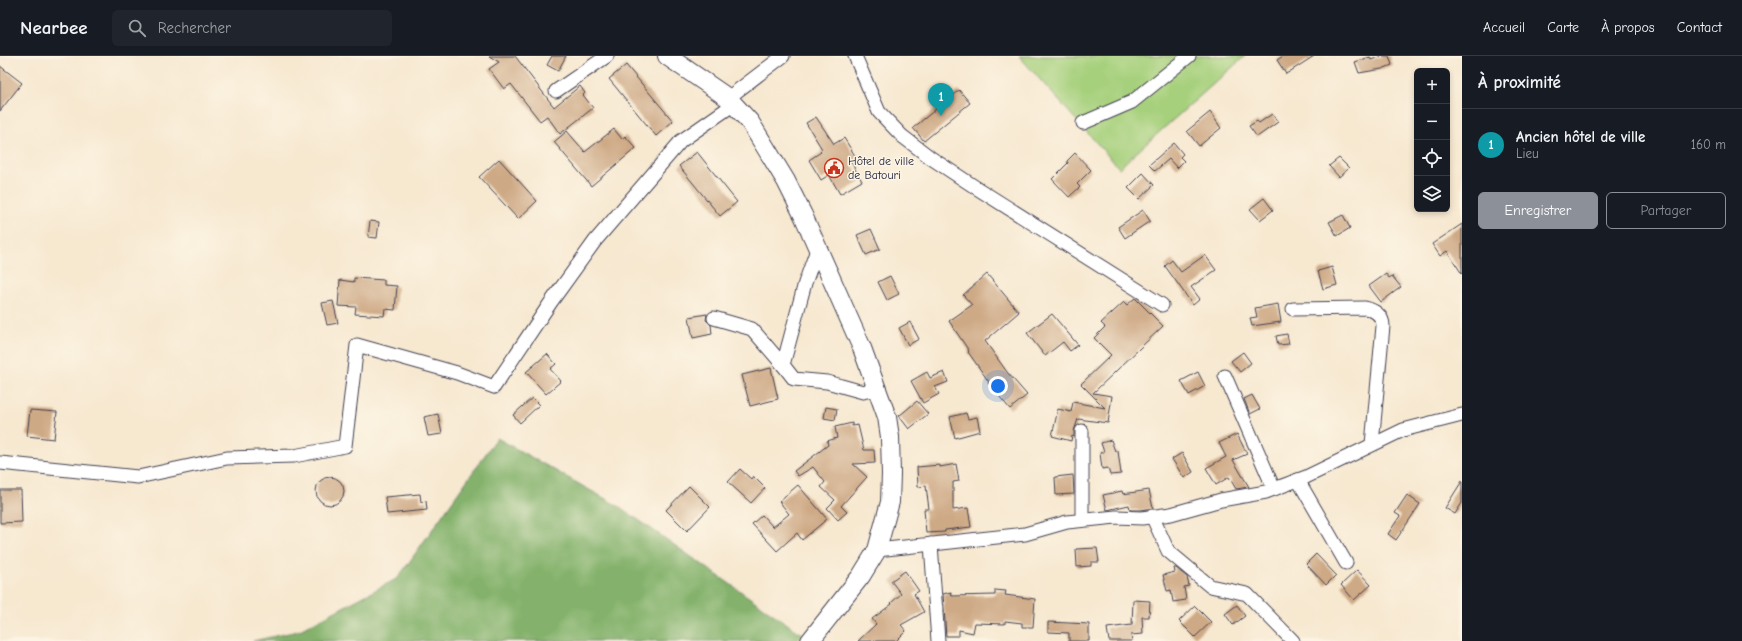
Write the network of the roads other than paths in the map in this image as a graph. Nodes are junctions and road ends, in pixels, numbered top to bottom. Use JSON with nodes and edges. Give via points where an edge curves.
{"nodes":[{"id":1,"x":608,"y":56,"type":"edge"},
{"id":2,"x":667,"y":56,"type":"edge"},
{"id":3,"x":783,"y":56,"type":"edge"},
{"id":4,"x":855,"y":56,"type":"edge"},
{"id":5,"x":1189,"y":56,"type":"edge"},
{"id":6,"x":556,"y":91,"type":"dead end"},
{"id":7,"x":731,"y":101,"type":"junction"},
{"id":8,"x":1082,"y":122,"type":"dead end"},
{"id":9,"x":818,"y":247,"type":"junction"},
{"id":10,"x":1162,"y":305,"type":"dead end"},
{"id":11,"x":1293,"y":309,"type":"dead end"},
{"id":12,"x":714,"y":318,"type":"dead end"},
{"id":13,"x":784,"y":365,"type":"junction"},
{"id":14,"x":1225,"y":376,"type":"dead end"},
{"id":15,"x":878,"y":388,"type":"junction"},
{"id":16,"x":1462,"y":415,"type":"edge"},
{"id":17,"x":1082,"y":432,"type":"dead end"},
{"id":18,"x":1372,"y":444,"type":"junction"},
{"id":19,"x":0,"y":463,"type":"edge"},
{"id":20,"x":1298,"y":480,"type":"junction"},
{"id":21,"x":1274,"y":489,"type":"junction"},
{"id":22,"x":1152,"y":516,"type":"junction"},
{"id":23,"x":1082,"y":520,"type":"junction"},
{"id":24,"x":931,"y":544,"type":"junction"},
{"id":25,"x":877,"y":550,"type":"junction"},
{"id":26,"x":1346,"y":563,"type":"dead end"},
{"id":27,"x":810,"y":641,"type":"edge"},
{"id":28,"x":938,"y":641,"type":"edge"},
{"id":29,"x":1293,"y":641,"type":"edge"}],
"edges":[{"from":1,"to":6,"type":"street"},
{"from":2,"to":7,"type":"main road"},
{"from":3,"to":7,"type":"street"},
{"from":4,"to":10,"type":"street","via":[[879,112],[902,136],[975,187]]},
{"from":5,"to":8,"type":"street","via":[[1132,102]]},
{"from":7,"to":9,"type":"main road","via":[[750,122],[786,181]]},
{"from":7,"to":19,"type":"street","via":[[681,141],[600,235],[494,387],[457,373],[357,345],[345,446],[294,456],[228,458],[138,477]]},
{"from":9,"to":13,"type":"street","via":[[805,283]]},
{"from":9,"to":15,"type":"main road"},
{"from":11,"to":18,"type":"street","via":[[1365,308],[1374,311],[1383,321]]},
{"from":12,"to":13,"type":"street","via":[[752,329]]},
{"from":13,"to":15,"type":"street","via":[[794,379],[827,382],[863,392]]},
{"from":14,"to":21,"type":"street"},
{"from":15,"to":25,"type":"main road","via":[[887,417],[891,474],[890,502]]},
{"from":16,"to":18,"type":"street","via":[[1404,430]]},
{"from":17,"to":23,"type":"street"},
{"from":18,"to":20,"type":"street"},
{"from":20,"to":21,"type":"street"},
{"from":20,"to":26,"type":"street"},
{"from":21,"to":22,"type":"street","via":[[1171,514]]},
{"from":22,"to":23,"type":"street"},
{"from":22,"to":29,"type":"street","via":[[1168,551],[1210,586],[1247,594]]},
{"from":23,"to":24,"type":"street","via":[[1025,534]]},
{"from":24,"to":25,"type":"street"},
{"from":24,"to":28,"type":"street"},
{"from":25,"to":27,"type":"main road","via":[[861,576]]}]}
